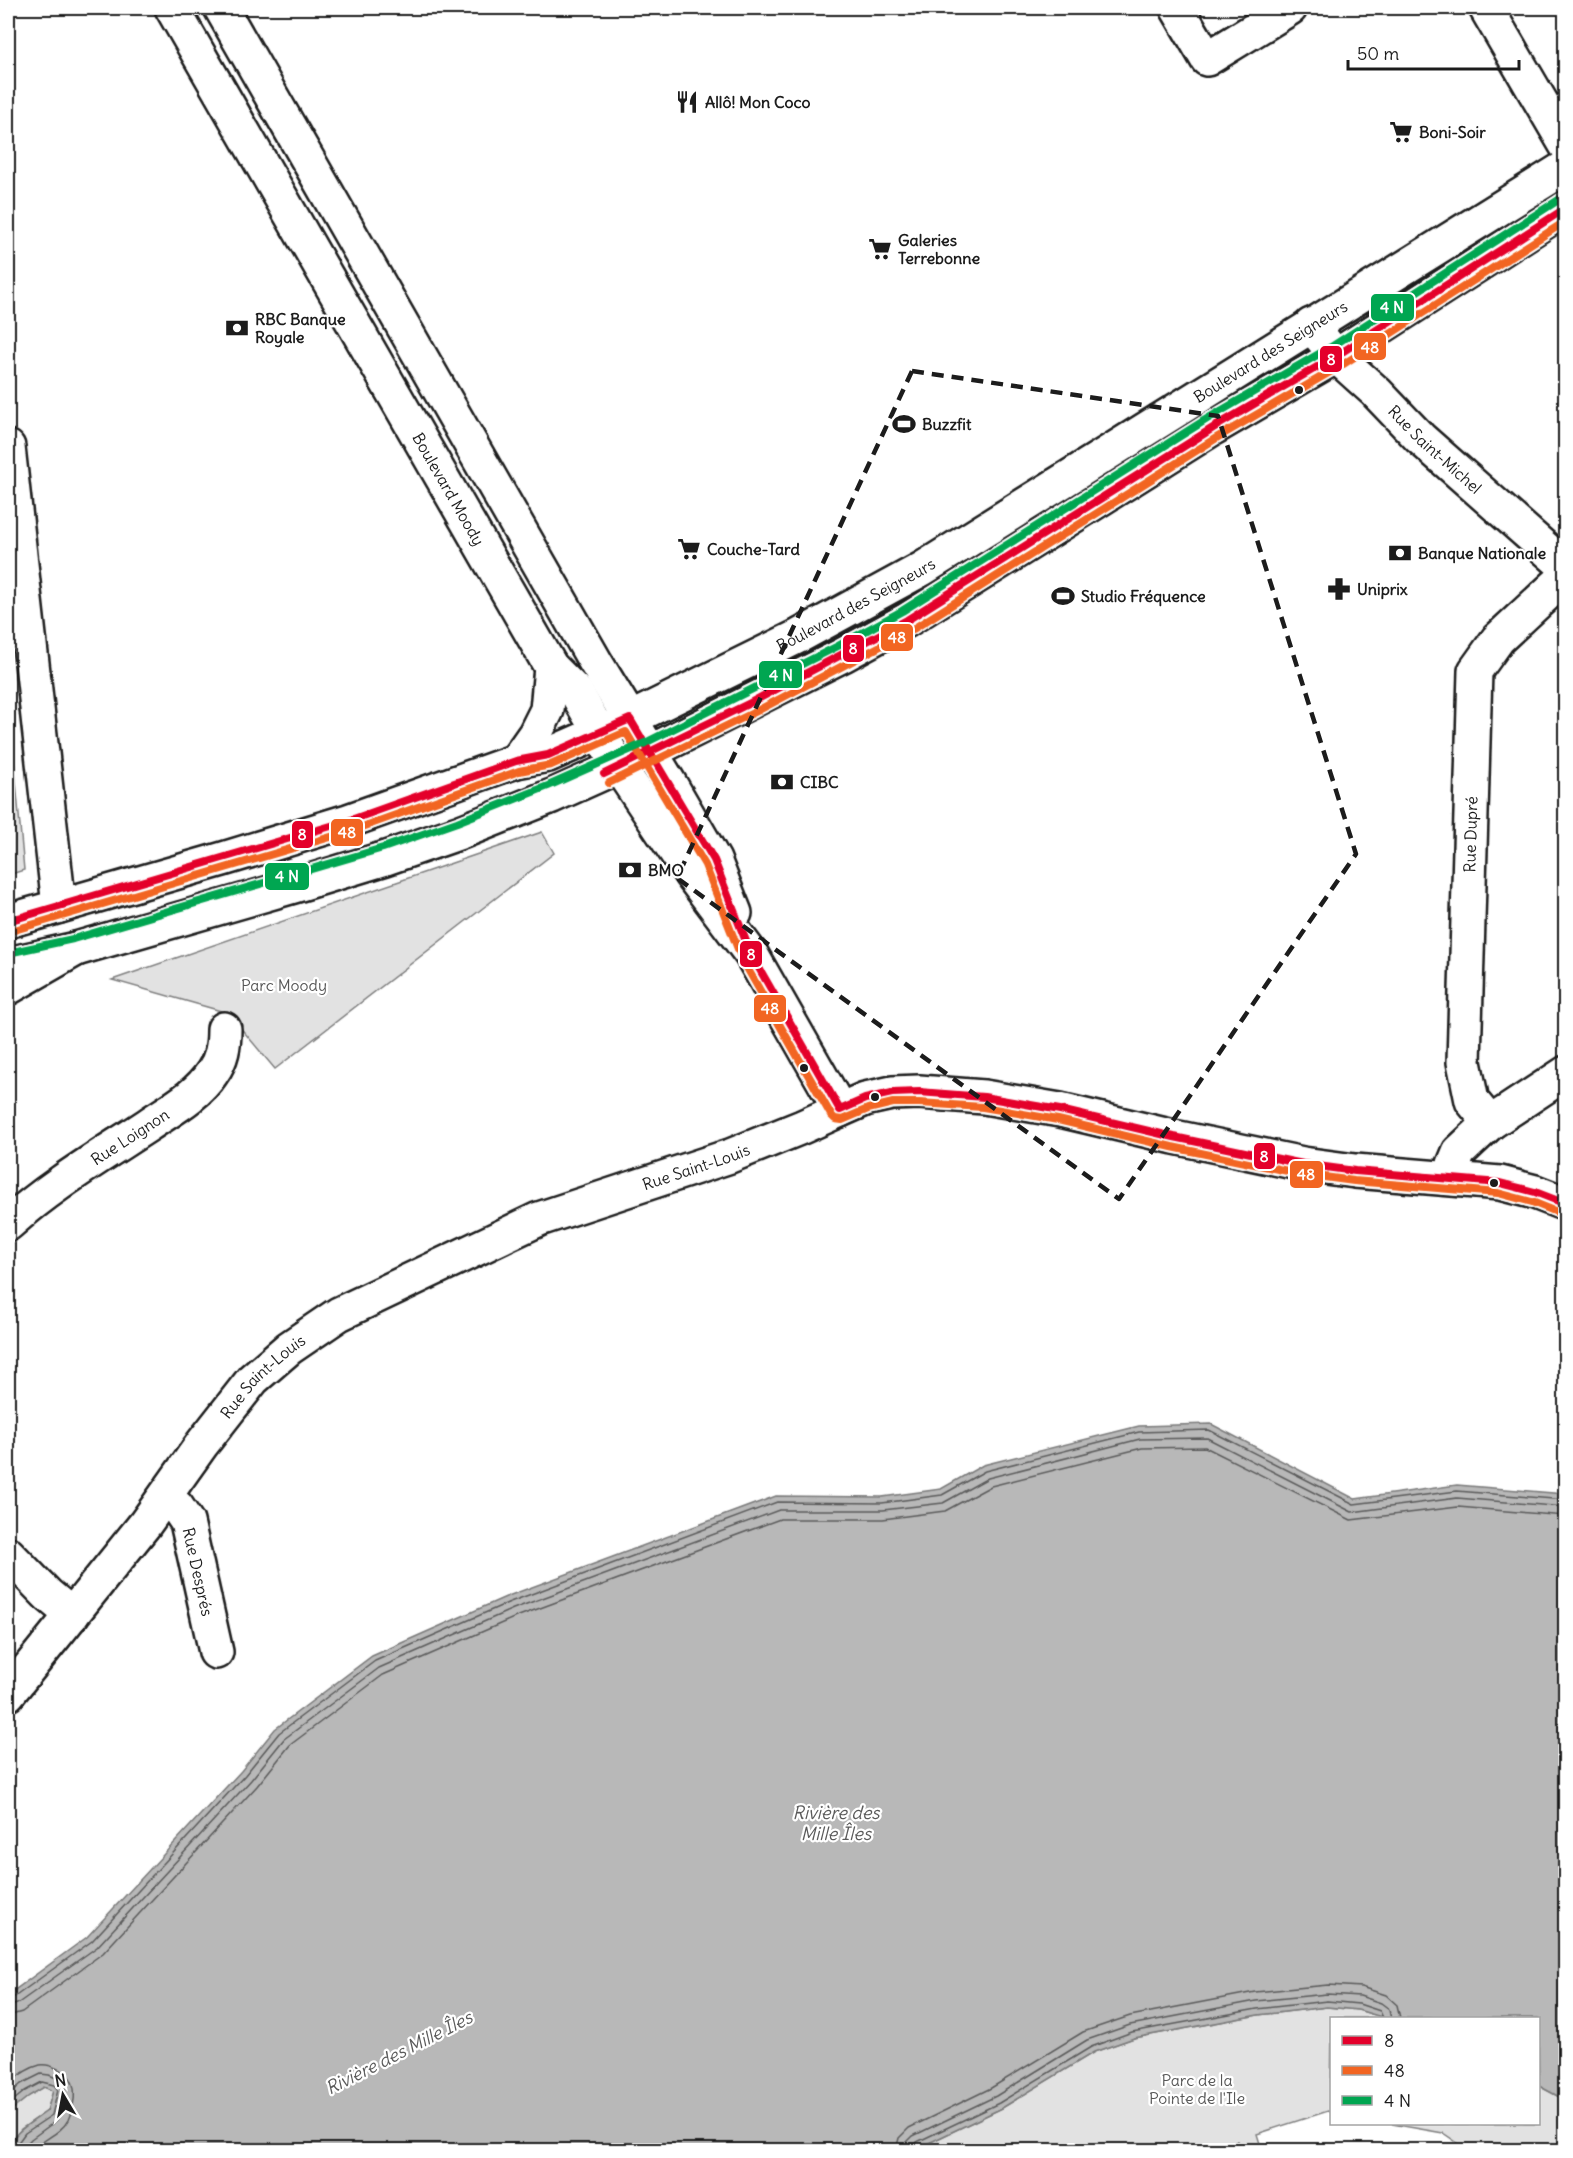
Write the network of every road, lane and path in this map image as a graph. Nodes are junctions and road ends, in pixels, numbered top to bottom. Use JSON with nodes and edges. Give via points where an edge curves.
{"nodes":[{"id":1,"x":172,"y":8,"type":"edge"},
{"id":2,"x":220,"y":8,"type":"edge"},
{"id":3,"x":1177,"y":8,"type":"edge"},
{"id":4,"x":1290,"y":8,"type":"edge"},
{"id":5,"x":1486,"y":8,"type":"edge"},
{"id":6,"x":1566,"y":145,"type":"edge"},
{"id":7,"x":1566,"y":167,"type":"edge"},
{"id":8,"x":1566,"y":208,"type":"edge"},
{"id":9,"x":1311,"y":325,"type":"junction"},
{"id":10,"x":1336,"y":356,"type":"junction"},
{"id":11,"x":8,"y":447,"type":"edge"},
{"id":12,"x":1566,"y":567,"type":"edge"},
{"id":13,"x":1566,"y":576,"type":"edge"},
{"id":14,"x":551,"y":667,"type":"junction"},
{"id":15,"x":630,"y":719,"type":"junction"},
{"id":16,"x":600,"y":733,"type":"junction"},
{"id":17,"x":650,"y":752,"type":"junction"},
{"id":18,"x":516,"y":761,"type":"junction"},
{"id":19,"x":619,"y":767,"type":"junction"},
{"id":20,"x":59,"y":906,"type":"junction"},
{"id":21,"x":8,"y":921,"type":"edge"},
{"id":22,"x":76,"y":949,"type":"junction"},
{"id":23,"x":751,"y":954,"type":"junction"},
{"id":24,"x":8,"y":964,"type":"edge"},
{"id":25,"x":8,"y":988,"type":"edge"},
{"id":26,"x":224,"y":1029,"type":"dead end"},
{"id":27,"x":1566,"y":1073,"type":"edge"},
{"id":28,"x":840,"y":1110,"type":"junction"},
{"id":29,"x":1490,"y":1123,"type":"junction"},
{"id":30,"x":1452,"y":1178,"type":"junction"},
{"id":31,"x":1566,"y":1204,"type":"edge"},
{"id":32,"x":8,"y":1224,"type":"edge"},
{"id":33,"x":165,"y":1498,"type":"junction"},
{"id":34,"x":8,"y":1554,"type":"edge"},
{"id":35,"x":72,"y":1615,"type":"junction"},
{"id":36,"x":216,"y":1653,"type":"dead end"},
{"id":37,"x":8,"y":1694,"type":"edge"}],
"edges":[{"from":1,"to":14,"type":"main road","name":"Boulevard Moody"},
{"from":2,"to":15,"type":"main road","name":"Boulevard Moody"},
{"from":3,"to":4,"type":"main road","via":[[1207,59]]},
{"from":5,"to":6,"type":"main road"},
{"from":7,"to":9,"type":"main road","name":"Boulevard des Seigneurs"},
{"from":8,"to":10,"type":"main road","name":"Boulevard des Seigneurs"},
{"from":9,"to":10,"type":"main road","name":"Rue Saint-Michel"},
{"from":9,"to":15,"type":"main road","name":"Boulevard des Seigneurs","via":[[890,588]]},
{"from":10,"to":12,"type":"main road","name":"Rue Saint-Michel","via":[[1420,438]]},
{"from":10,"to":17,"type":"main road","name":"Boulevard des Seigneurs","via":[[1213,428],[907,620]]},
{"from":11,"to":20,"type":"main road"},
{"from":13,"to":29,"type":"main road","name":"Rue Dupré","via":[[1498,639],[1475,671],[1464,1062],[1472,1101]]},
{"from":14,"to":16,"type":"main road","name":"Boulevard Moody","via":[[576,692]]},
{"from":14,"to":18,"type":"main road","via":[[547,710]]},
{"from":15,"to":16,"type":"main road","name":"Boulevard des Seigneurs"},
{"from":15,"to":17,"type":"main road","name":"Boulevard Moody"},
{"from":16,"to":18,"type":"main road","name":"Boulevard des Seigneurs","via":[[548,754]]},
{"from":16,"to":19,"type":"main road","name":"Boulevard Moody"},
{"from":17,"to":19,"type":"main road","name":"Boulevard des Seigneurs"},
{"from":17,"to":23,"type":"main road","name":"Boulevard Moody","via":[[714,860]]},
{"from":18,"to":20,"type":"main road","name":"Boulevard des Seigneurs","via":[[310,833]]},
{"from":19,"to":22,"type":"main road","name":"Boulevard des Seigneurs","via":[[416,848]]},
{"from":19,"to":23,"type":"main road","name":"Boulevard Moody","via":[[690,873]]},
{"from":20,"to":21,"type":"main road","name":"Boulevard des Seigneurs"},
{"from":22,"to":24,"type":"main road","name":"Boulevard des Seigneurs"},
{"from":22,"to":25,"type":"main road"},
{"from":23,"to":28,"type":"main road","name":"Boulevard Moody"},
{"from":26,"to":32,"type":"main road","name":"Rue Loignon","via":[[219,1060],[202,1086]]},
{"from":27,"to":29,"type":"main road"},
{"from":28,"to":30,"type":"main road","name":"Rue Saint-Louis","via":[[865,1099],[892,1094],[966,1095],[1050,1108],[1304,1164]]},
{"from":28,"to":33,"type":"main road","name":"Rue Saint-Louis","via":[[730,1156],[539,1219],[333,1317],[252,1379]]},
{"from":29,"to":30,"type":"main road","via":[[1457,1156]]},
{"from":30,"to":31,"type":"main road","name":"Rue Saint-Louis","via":[[1509,1185]]},
{"from":33,"to":35,"type":"main road","name":"Rue Saint-Louis"},
{"from":33,"to":36,"type":"main road","name":"Rue Després","via":[[187,1522]]},
{"from":34,"to":35,"type":"main road"},
{"from":35,"to":37,"type":"main road","name":"Rue Saint-Louis"}]}
